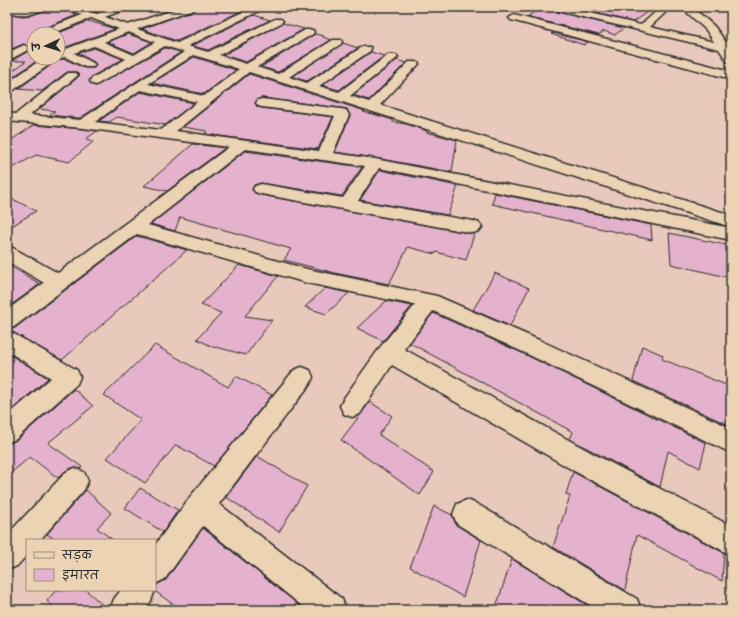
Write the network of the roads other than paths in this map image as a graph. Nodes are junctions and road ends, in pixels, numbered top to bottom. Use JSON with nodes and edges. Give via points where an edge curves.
{"nodes":[{"id":1,"x":41,"y":7,"type":"edge"},
{"id":2,"x":123,"y":7,"type":"edge"},
{"id":3,"x":191,"y":7,"type":"edge"},
{"id":4,"x":554,"y":7,"type":"edge"},
{"id":5,"x":686,"y":7,"type":"edge"},
{"id":6,"x":697,"y":7,"type":"edge"},
{"id":7,"x":7,"y":8,"type":"edge"},
{"id":8,"x":74,"y":8,"type":"edge"},
{"id":9,"x":254,"y":10,"type":"dead end"},
{"id":10,"x":604,"y":10,"type":"dead end"},
{"id":11,"x":663,"y":10,"type":"dead end"},
{"id":12,"x":94,"y":16,"type":"junction"},
{"id":13,"x":596,"y":17,"type":"junction"},
{"id":14,"x":514,"y":18,"type":"dead end"},
{"id":15,"x":278,"y":21,"type":"dead end"},
{"id":16,"x":65,"y":26,"type":"edge"},
{"id":17,"x":127,"y":29,"type":"junction"},
{"id":18,"x":647,"y":29,"type":"junction"},
{"id":19,"x":309,"y":32,"type":"dead end"},
{"id":20,"x":95,"y":42,"type":"junction"},
{"id":21,"x":164,"y":42,"type":"junction"},
{"id":22,"x":337,"y":42,"type":"dead end"},
{"id":23,"x":727,"y":44,"type":"edge"},
{"id":24,"x":177,"y":47,"type":"junction"},
{"id":25,"x":24,"y":48,"type":"dead end"},
{"id":26,"x":631,"y":48,"type":"junction"},
{"id":27,"x":366,"y":49,"type":"dead end"},
{"id":28,"x":192,"y":51,"type":"junction"},
{"id":29,"x":66,"y":53,"type":"edge"},
{"id":30,"x":66,"y":55,"type":"edge"},
{"id":31,"x":209,"y":56,"type":"junction"},
{"id":32,"x":7,"y":58,"type":"edge"},
{"id":33,"x":392,"y":58,"type":"dead end"},
{"id":34,"x":731,"y":58,"type":"edge"},
{"id":35,"x":135,"y":59,"type":"junction"},
{"id":36,"x":89,"y":64,"type":"dead end"},
{"id":37,"x":413,"y":64,"type":"dead end"},
{"id":38,"x":38,"y":66,"type":"edge"},
{"id":39,"x":247,"y":68,"type":"junction"},
{"id":40,"x":72,"y":75,"type":"dead end"},
{"id":41,"x":731,"y":75,"type":"edge"},
{"id":42,"x":279,"y":78,"type":"junction"},
{"id":43,"x":96,"y":81,"type":"dead end"},
{"id":44,"x":138,"y":86,"type":"junction"},
{"id":45,"x":309,"y":87,"type":"junction"},
{"id":46,"x":7,"y":88,"type":"edge"},
{"id":47,"x":341,"y":97,"type":"junction"},
{"id":48,"x":206,"y":100,"type":"junction"},
{"id":49,"x":262,"y":103,"type":"dead end"},
{"id":50,"x":372,"y":106,"type":"junction"},
{"id":51,"x":13,"y":117,"type":"edge"},
{"id":52,"x":83,"y":124,"type":"junction"},
{"id":53,"x":164,"y":134,"type":"junction"},
{"id":54,"x":242,"y":144,"type":"junction"},
{"id":55,"x":324,"y":156,"type":"junction"},
{"id":56,"x":375,"y":163,"type":"junction"},
{"id":57,"x":262,"y":189,"type":"dead end"},
{"id":58,"x":346,"y":205,"type":"junction"},
{"id":59,"x":731,"y":221,"type":"edge"},
{"id":60,"x":473,"y":227,"type":"dead end"},
{"id":61,"x":134,"y":228,"type":"junction"},
{"id":62,"x":731,"y":234,"type":"edge"},
{"id":63,"x":7,"y":253,"type":"edge"},
{"id":64,"x":58,"y":282,"type":"junction"},
{"id":65,"x":430,"y":301,"type":"junction"},
{"id":66,"x":7,"y":321,"type":"edge"},
{"id":67,"x":7,"y":340,"type":"edge"},
{"id":68,"x":389,"y":352,"type":"junction"},
{"id":69,"x":302,"y":377,"type":"dead end"},
{"id":70,"x":352,"y":406,"type":"dead end"},
{"id":71,"x":7,"y":431,"type":"edge"},
{"id":72,"x":731,"y":441,"type":"edge"},
{"id":73,"x":75,"y":481,"type":"dead end"},
{"id":74,"x":200,"y":507,"type":"junction"},
{"id":75,"x":467,"y":514,"type":"dead end"},
{"id":76,"x":731,"y":541,"type":"edge"},
{"id":77,"x":7,"y":556,"type":"edge"},
{"id":78,"x":156,"y":568,"type":"edge"},
{"id":79,"x":139,"y":591,"type":"edge"},
{"id":80,"x":125,"y":610,"type":"edge"},
{"id":81,"x":331,"y":610,"type":"edge"},
{"id":82,"x":626,"y":610,"type":"edge"}],
"edges":[{"from":1,"to":7,"type":"street","via":[[22,12]]},
{"from":2,"to":12,"type":"street"},
{"from":3,"to":17,"type":"street"},
{"from":4,"to":13,"type":"street"},
{"from":5,"to":23,"type":"main road"},
{"from":6,"to":23,"type":"main road","via":[[720,28]]},
{"from":8,"to":12,"type":"street"},
{"from":9,"to":24,"type":"street"},
{"from":10,"to":13,"type":"street"},
{"from":11,"to":18,"type":"street"},
{"from":12,"to":16,"type":"street"},
{"from":12,"to":17,"type":"street"},
{"from":13,"to":18,"type":"street"},
{"from":14,"to":26,"type":"street"},
{"from":15,"to":31,"type":"street"},
{"from":17,"to":20,"type":"street"},
{"from":17,"to":21,"type":"street"},
{"from":18,"to":23,"type":"street"},
{"from":18,"to":26,"type":"street"},
{"from":19,"to":39,"type":"street"},
{"from":20,"to":29,"type":"street"},
{"from":20,"to":35,"type":"street"},
{"from":21,"to":24,"type":"street"},
{"from":21,"to":35,"type":"street"},
{"from":22,"to":42,"type":"street"},
{"from":23,"to":34,"type":"main road"},
{"from":24,"to":28,"type":"street"},
{"from":25,"to":32,"type":"street"},
{"from":26,"to":41,"type":"street"},
{"from":27,"to":45,"type":"street"},
{"from":28,"to":31,"type":"street"},
{"from":28,"to":44,"type":"street"},
{"from":30,"to":36,"type":"street"},
{"from":31,"to":39,"type":"street"},
{"from":33,"to":47,"type":"street"},
{"from":35,"to":43,"type":"street"},
{"from":37,"to":50,"type":"street"},
{"from":38,"to":46,"type":"street"},
{"from":39,"to":42,"type":"street"},
{"from":39,"to":48,"type":"street"},
{"from":40,"to":51,"type":"street"},
{"from":42,"to":45,"type":"street"},
{"from":44,"to":48,"type":"street"},
{"from":44,"to":52,"type":"street"},
{"from":45,"to":47,"type":"street"},
{"from":47,"to":50,"type":"street"},
{"from":48,"to":53,"type":"street"},
{"from":49,"to":55,"type":"street","via":[[341,114]]},
{"from":50,"to":59,"type":"street"},
{"from":51,"to":52,"type":"street"},
{"from":52,"to":53,"type":"street"},
{"from":53,"to":54,"type":"street"},
{"from":54,"to":55,"type":"street"},
{"from":54,"to":61,"type":"street"},
{"from":55,"to":56,"type":"street"},
{"from":56,"to":58,"type":"street"},
{"from":56,"to":62,"type":"street"},
{"from":57,"to":58,"type":"street"},
{"from":58,"to":60,"type":"street"},
{"from":61,"to":64,"type":"street"},
{"from":61,"to":65,"type":"street","via":[[307,276]]},
{"from":63,"to":64,"type":"street"},
{"from":64,"to":66,"type":"street"},
{"from":65,"to":68,"type":"street"},
{"from":65,"to":72,"type":"street"},
{"from":67,"to":71,"type":"street","via":[[69,377]]},
{"from":68,"to":70,"type":"street"},
{"from":68,"to":76,"type":"street","via":[[584,463]]},
{"from":69,"to":74,"type":"street"},
{"from":73,"to":77,"type":"street"},
{"from":74,"to":78,"type":"street"},
{"from":74,"to":81,"type":"street"},
{"from":75,"to":82,"type":"street"},
{"from":79,"to":80,"type":"street"}]}
